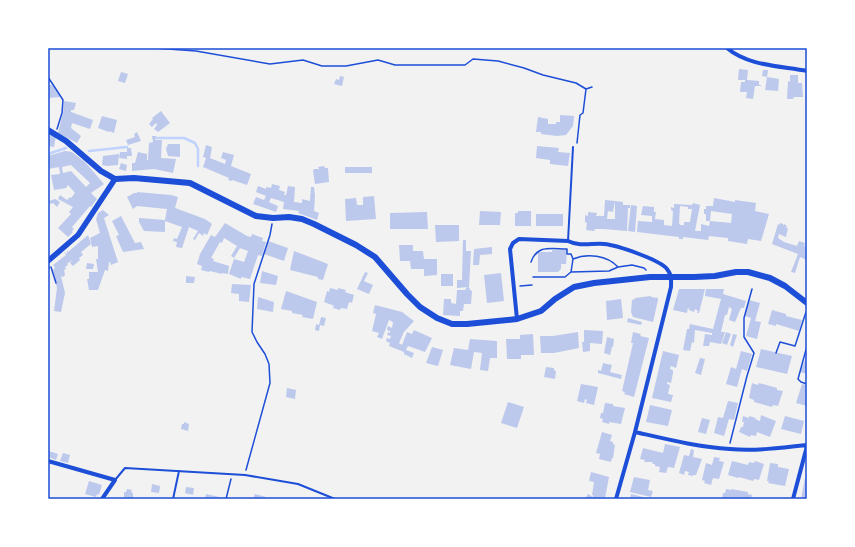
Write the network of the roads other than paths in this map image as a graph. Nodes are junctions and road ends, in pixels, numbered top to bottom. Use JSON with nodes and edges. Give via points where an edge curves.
{"nodes":[{"id":1,"x":727,"y":48,"type":"edge"},
{"id":2,"x":807,"y":71,"type":"edge"},
{"id":3,"x":48,"y":130,"type":"edge"},
{"id":4,"x":575,"y":147,"type":"road end"},
{"id":5,"x":115,"y":179,"type":"junction"},
{"id":6,"x":568,"y":241,"type":"junction"},
{"id":7,"x":49,"y":264,"type":"edge"},
{"id":8,"x":672,"y":276,"type":"junction"},
{"id":9,"x":807,"y":303,"type":"edge"},
{"id":10,"x":517,"y":319,"type":"junction"},
{"id":11,"x":635,"y":432,"type":"junction"},
{"id":12,"x":807,"y":445,"type":"edge"},
{"id":13,"x":48,"y":461,"type":"edge"},
{"id":14,"x":179,"y":471,"type":"junction"},
{"id":15,"x":115,"y":480,"type":"junction"},
{"id":16,"x":102,"y":499,"type":"edge"},
{"id":17,"x":173,"y":499,"type":"edge"},
{"id":18,"x":335,"y":499,"type":"edge"},
{"id":19,"x":616,"y":499,"type":"edge"},
{"id":20,"x":793,"y":499,"type":"edge"}],
"edges":[{"from":1,"to":2,"type":"street","via":[[758,62]]},
{"from":3,"to":5,"type":"main road"},
{"from":4,"to":6,"type":"lane"},
{"from":5,"to":7,"type":"street","via":[[78,236]]},
{"from":5,"to":10,"type":"main road","via":[[134,178],[190,183],[256,216],[289,217],[314,224],[375,257],[420,307],[436,318],[452,324]]},
{"from":6,"to":8,"type":"street","via":[[575,244],[605,244],[627,250],[660,264]]},
{"from":6,"to":10,"type":"street","via":[[519,239],[513,243],[510,249]]},
{"from":8,"to":9,"type":"main road","via":[[715,276],[748,272],[770,278]]},
{"from":8,"to":10,"type":"main road","via":[[574,287],[541,311]]},
{"from":8,"to":11,"type":"street"},
{"from":11,"to":12,"type":"street","via":[[729,449],[755,450]]},
{"from":11,"to":19,"type":"street"},
{"from":12,"to":20,"type":"street"},
{"from":13,"to":15,"type":"street"},
{"from":14,"to":15,"type":"lane","via":[[125,468]]},
{"from":14,"to":17,"type":"lane"},
{"from":14,"to":18,"type":"lane","via":[[245,475],[298,484]]},
{"from":15,"to":16,"type":"street"}]}
